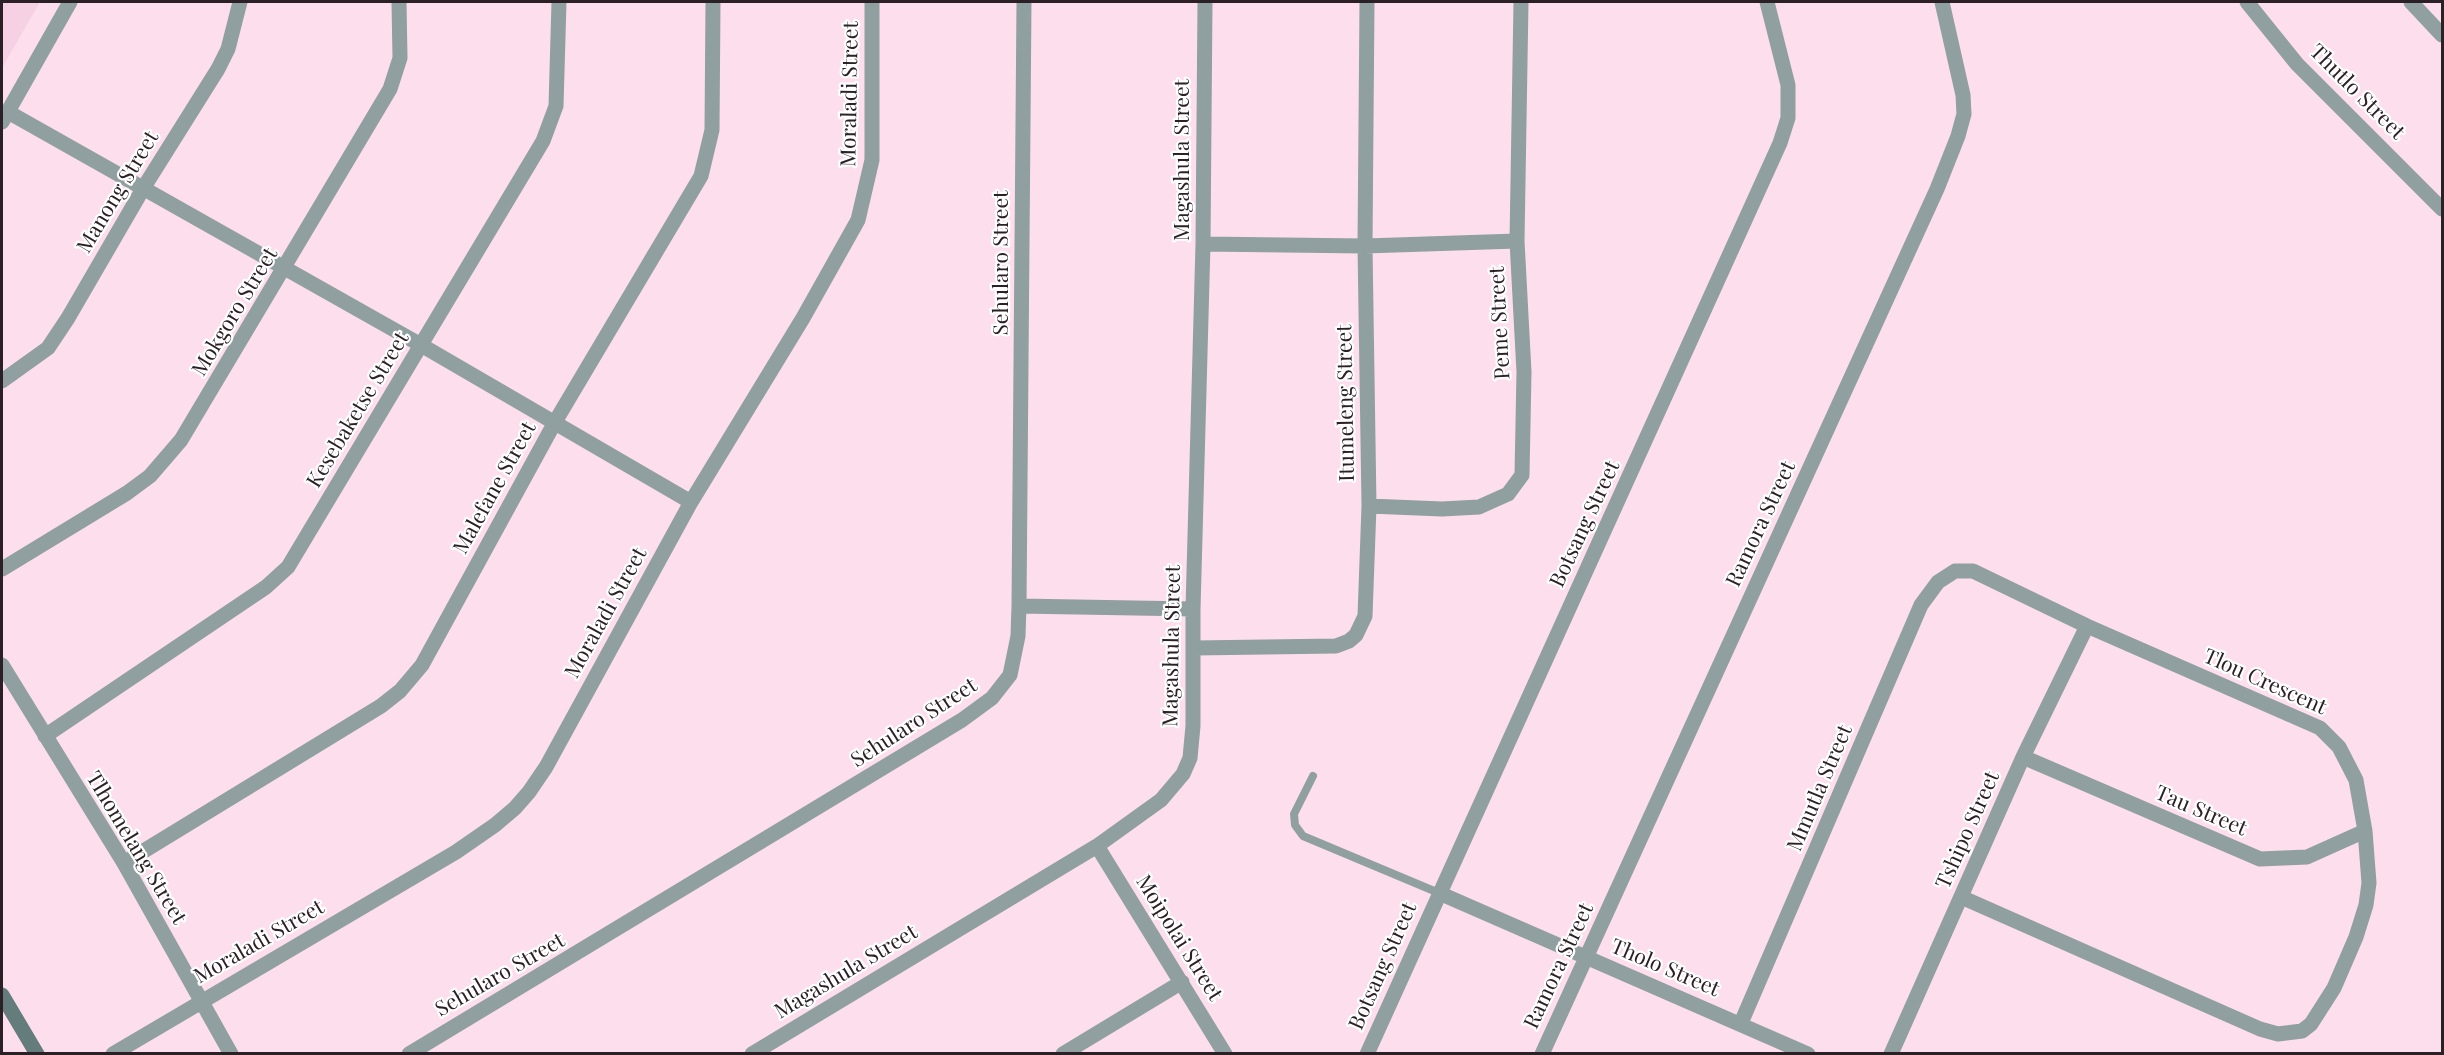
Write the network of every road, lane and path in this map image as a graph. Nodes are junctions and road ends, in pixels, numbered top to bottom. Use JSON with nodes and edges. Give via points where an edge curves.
{"nodes":[{"id":1,"x":70,"y":2,"type":"edge"},
{"id":2,"x":240,"y":2,"type":"edge"},
{"id":3,"x":399,"y":2,"type":"edge"},
{"id":4,"x":559,"y":2,"type":"edge"},
{"id":5,"x":713,"y":2,"type":"edge"},
{"id":6,"x":872,"y":2,"type":"edge"},
{"id":7,"x":1024,"y":2,"type":"edge"},
{"id":8,"x":1205,"y":2,"type":"edge"},
{"id":9,"x":1367,"y":2,"type":"edge"},
{"id":10,"x":1521,"y":2,"type":"edge"},
{"id":11,"x":1767,"y":2,"type":"edge"},
{"id":12,"x":1942,"y":2,"type":"edge"},
{"id":13,"x":2247,"y":2,"type":"edge"},
{"id":14,"x":2411,"y":2,"type":"edge"},
{"id":15,"x":2442,"y":35,"type":"edge"},
{"id":16,"x":4,"y":117,"type":"edge"},
{"id":17,"x":144,"y":187,"type":"junction"},
{"id":18,"x":2442,"y":209,"type":"edge"},
{"id":19,"x":1517,"y":241,"type":"junction"},
{"id":20,"x":1203,"y":244,"type":"junction"},
{"id":21,"x":1365,"y":246,"type":"junction"},
{"id":22,"x":286,"y":268,"type":"junction"},
{"id":23,"x":421,"y":345,"type":"junction"},
{"id":24,"x":2,"y":381,"type":"edge"},
{"id":25,"x":555,"y":422,"type":"junction"},
{"id":26,"x":691,"y":502,"type":"junction"},
{"id":27,"x":1369,"y":506,"type":"junction"},
{"id":28,"x":2,"y":569,"type":"edge"},
{"id":29,"x":1946,"y":575,"type":"joint"},
{"id":30,"x":1019,"y":606,"type":"junction"},
{"id":31,"x":1193,"y":609,"type":"junction"},
{"id":32,"x":2087,"y":626,"type":"junction"},
{"id":33,"x":1194,"y":648,"type":"junction"},
{"id":34,"x":2,"y":666,"type":"edge"},
{"id":35,"x":45,"y":736,"type":"junction"},
{"id":36,"x":2024,"y":757,"type":"junction"},
{"id":37,"x":1312,"y":776,"type":"dead end"},
{"id":38,"x":2365,"y":831,"type":"junction"},
{"id":39,"x":1097,"y":846,"type":"junction"},
{"id":40,"x":124,"y":862,"type":"junction"},
{"id":41,"x":1439,"y":892,"type":"junction"},
{"id":42,"x":1961,"y":897,"type":"junction"},
{"id":43,"x":1585,"y":958,"type":"junction"},
{"id":44,"x":1182,"y":982,"type":"junction"},
{"id":45,"x":2,"y":995,"type":"edge"},
{"id":46,"x":200,"y":1000,"type":"junction"},
{"id":47,"x":1741,"y":1023,"type":"junction"},
{"id":48,"x":37,"y":1053,"type":"edge"},
{"id":49,"x":113,"y":1053,"type":"edge"},
{"id":50,"x":231,"y":1053,"type":"edge"},
{"id":51,"x":410,"y":1053,"type":"edge"},
{"id":52,"x":752,"y":1053,"type":"edge"},
{"id":53,"x":1063,"y":1053,"type":"edge"},
{"id":54,"x":1226,"y":1053,"type":"edge"},
{"id":55,"x":1367,"y":1053,"type":"edge"},
{"id":56,"x":1542,"y":1053,"type":"edge"},
{"id":57,"x":1808,"y":1053,"type":"edge"},
{"id":58,"x":1890,"y":1053,"type":"edge"}],
"edges":[{"from":1,"to":16,"type":"street"},
{"from":2,"to":17,"type":"street","name":"Manong Street","via":[[218,69]]},
{"from":3,"to":22,"type":"street","name":"Mokgoro Street","via":[[400,58],[394,80]]},
{"from":4,"to":23,"type":"street","name":"Kesebaketse Street","via":[[559,85],[553,120],[502,214]]},
{"from":5,"to":25,"type":"street","name":"Malefane Street","via":[[712,130],[706,161],[687,203]]},
{"from":6,"to":26,"type":"street","name":"Moraladi Street","via":[[872,160],[858,220]]},
{"from":7,"to":30,"type":"street","name":"Sehularo Street"},
{"from":8,"to":20,"type":"street","name":"Magashula Street"},
{"from":9,"to":21,"type":"street","name":"Itumeleng Street"},
{"from":10,"to":19,"type":"street","name":"Peme Street"},
{"from":11,"to":41,"type":"street","name":"Botsang Street","via":[[1788,85],[1788,118],[1780,143]]},
{"from":12,"to":43,"type":"street","name":"Ramora Street","via":[[1964,95],[1959,136]]},
{"from":13,"to":18,"type":"street","name":"Thutlo Street","via":[[2297,64]]},
{"from":14,"to":15,"type":"street"},
{"from":16,"to":17,"type":"street"},
{"from":17,"to":22,"type":"street"},
{"from":17,"to":24,"type":"street","name":"Manong Street","via":[[58,336],[36,359]]},
{"from":19,"to":21,"type":"street"},
{"from":19,"to":27,"type":"street","name":"Peme Street","via":[[1524,413],[1524,460],[1518,484],[1497,501],[1479,507]]},
{"from":20,"to":21,"type":"street"},
{"from":20,"to":31,"type":"street","name":"Magashula Street"},
{"from":21,"to":27,"type":"street","name":"Itumeleng Street"},
{"from":22,"to":23,"type":"street"},
{"from":22,"to":28,"type":"street","name":"Mokgoro Street","via":[[167,459],[127,494]]},
{"from":23,"to":25,"type":"street"},
{"from":23,"to":35,"type":"street","name":"Kesebaketse Street","via":[[281,575]]},
{"from":25,"to":26,"type":"street"},
{"from":25,"to":40,"type":"street","name":"Malefane Street","via":[[429,654],[405,685],[381,706],[337,734]]},
{"from":26,"to":46,"type":"street","name":"Moraladi Street","via":[[546,766],[515,808],[456,852]]},
{"from":27,"to":33,"type":"street","name":"Itumeleng Street","via":[[1365,616],[1349,641],[1319,647]]},
{"from":29,"to":32,"type":"street","name":"Tlou Crescent","via":[[1973,571]]},
{"from":29,"to":47,"type":"street","name":"Mmutla Street","via":[[1922,605]]},
{"from":30,"to":31,"type":"street"},
{"from":30,"to":51,"type":"street","name":"Sehularo Street","via":[[1010,675],[992,698],[921,745]]},
{"from":31,"to":33,"type":"street","name":"Magashula Street"},
{"from":32,"to":36,"type":"street","name":"Tshipo Street"},
{"from":32,"to":38,"type":"street","name":"Tlou Crescent","via":[[2320,728],[2349,761]]},
{"from":33,"to":39,"type":"street","name":"Magashula Street","via":[[1190,758],[1161,800]]},
{"from":34,"to":35,"type":"street","name":"Tlhomelang Street"},
{"from":35,"to":40,"type":"street","name":"Tlhomelang Street"},
{"from":36,"to":38,"type":"street","name":"Tau Street","via":[[2260,860],[2307,857]]},
{"from":36,"to":42,"type":"street","name":"Tshipo Street"},
{"from":37,"to":41,"type":"lane","via":[[1294,814],[1295,825],[1303,836]]},
{"from":38,"to":42,"type":"street","name":"Tlou Crescent","via":[[2369,883],[2356,937],[2322,1009],[2302,1031],[2289,1034],[2260,1029]]},
{"from":39,"to":44,"type":"street","name":"Moipolai Street"},
{"from":39,"to":52,"type":"street","name":"Magashula Street"},
{"from":40,"to":46,"type":"street","name":"Tlhomelang Street"},
{"from":41,"to":43,"type":"street","name":"Tholo Street"},
{"from":41,"to":55,"type":"street","name":"Botsang Street"},
{"from":42,"to":58,"type":"street","name":"Tshipo Street"},
{"from":43,"to":47,"type":"street","name":"Tholo Street"},
{"from":43,"to":56,"type":"street","name":"Ramora Street"},
{"from":44,"to":53,"type":"street"},
{"from":44,"to":54,"type":"street","name":"Moipolai Street"},
{"from":45,"to":48,"type":"street"},
{"from":46,"to":49,"type":"street","name":"Moraladi Street"},
{"from":46,"to":50,"type":"street","name":"Tlhomelang Street"},
{"from":47,"to":57,"type":"street","name":"Tholo Street"}]}
